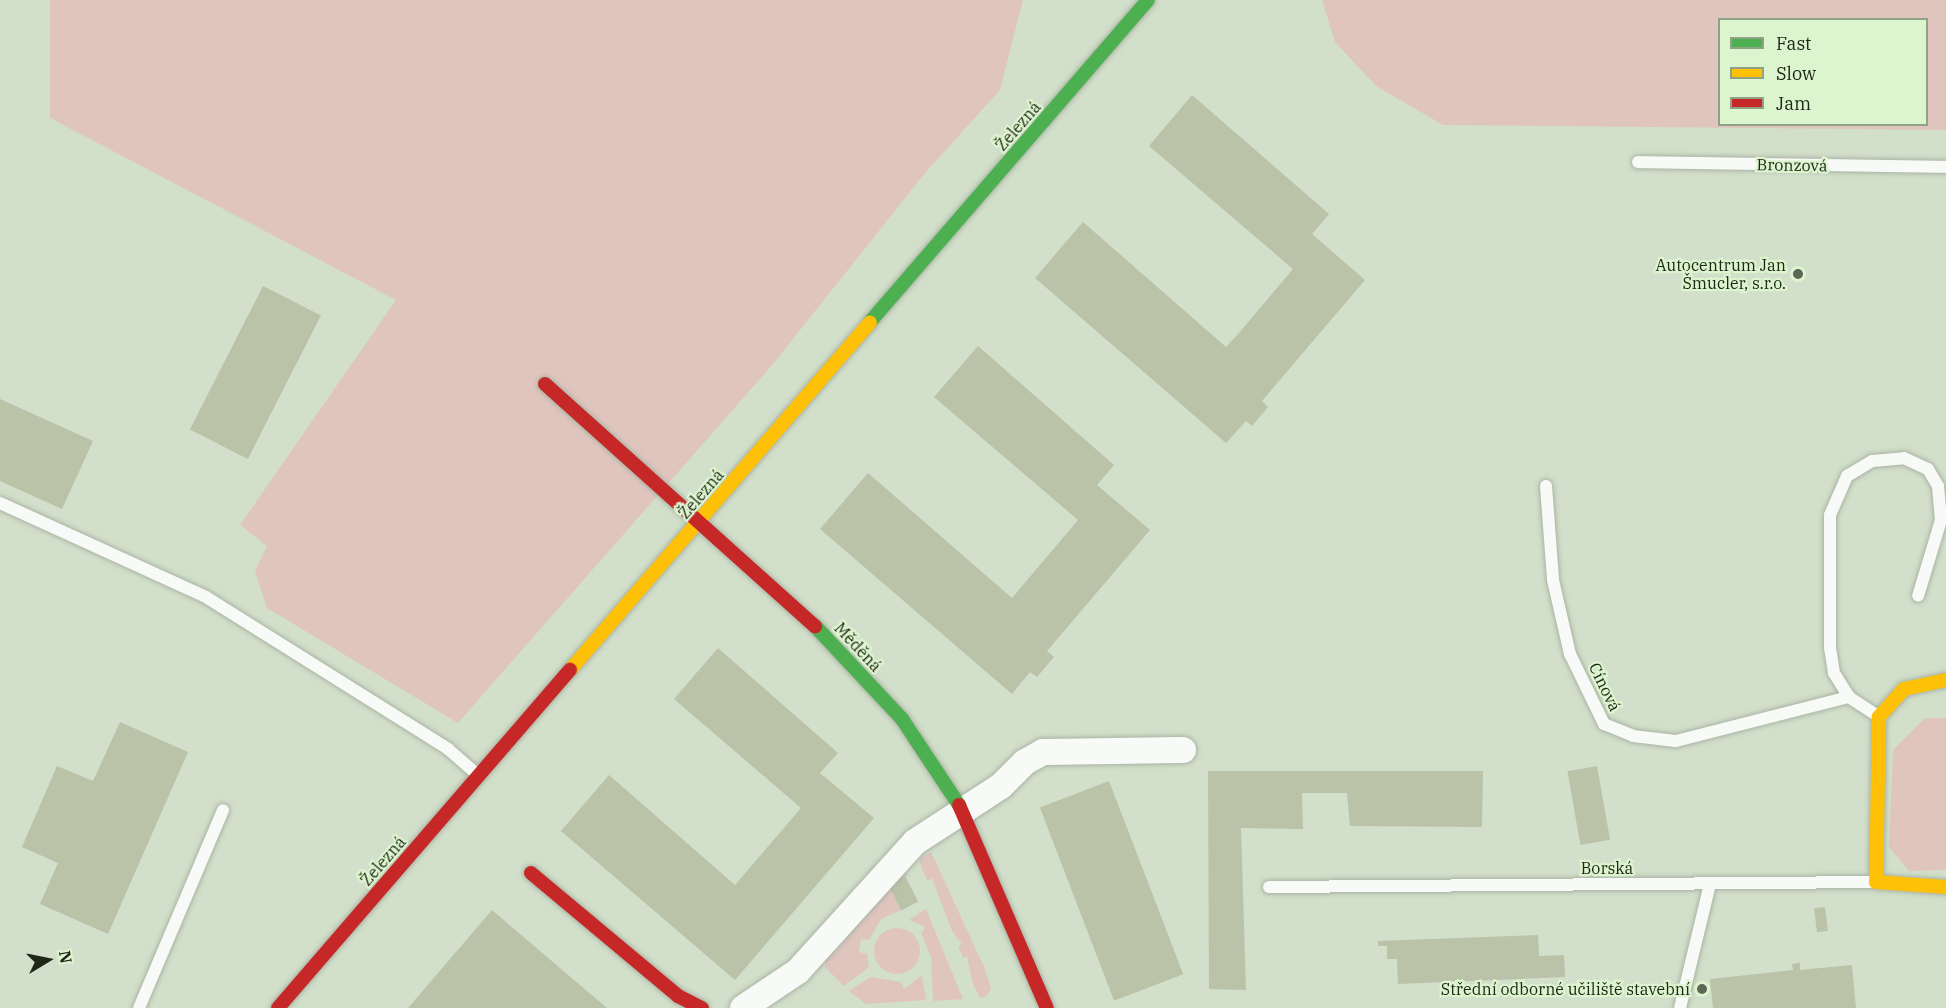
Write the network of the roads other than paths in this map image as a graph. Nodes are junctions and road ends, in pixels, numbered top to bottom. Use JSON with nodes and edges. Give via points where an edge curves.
{"nodes":[{"id":1,"x":1148,"y":0,"type":"edge"},
{"id":2,"x":1638,"y":162,"type":"dead end"},
{"id":3,"x":1946,"y":167,"type":"edge"},
{"id":4,"x":545,"y":384,"type":"dead end"},
{"id":5,"x":1546,"y":486,"type":"dead end"},
{"id":6,"x":0,"y":503,"type":"edge"},
{"id":7,"x":700,"y":520,"type":"junction"},
{"id":8,"x":1918,"y":596,"type":"dead end"},
{"id":9,"x":1946,"y":680,"type":"edge"},
{"id":10,"x":1849,"y":697,"type":"junction"},
{"id":11,"x":1879,"y":717,"type":"junction"},
{"id":12,"x":1184,"y":750,"type":"dead end"},
{"id":13,"x":479,"y":776,"type":"junction"},
{"id":14,"x":224,"y":810,"type":"dead end"},
{"id":15,"x":963,"y":811,"type":"junction"},
{"id":16,"x":531,"y":873,"type":"dead end"},
{"id":17,"x":1876,"y":882,"type":"junction"},
{"id":18,"x":1710,"y":884,"type":"junction"},
{"id":19,"x":1269,"y":887,"type":"dead end"},
{"id":20,"x":1946,"y":887,"type":"edge"},
{"id":21,"x":139,"y":1008,"type":"edge"},
{"id":22,"x":278,"y":1008,"type":"edge"},
{"id":23,"x":702,"y":1008,"type":"edge"},
{"id":24,"x":743,"y":1008,"type":"edge"},
{"id":25,"x":1047,"y":1008,"type":"edge"},
{"id":26,"x":1680,"y":1008,"type":"edge"}],
"edges":[{"from":1,"to":7,"type":"street","name":"Železná"},
{"from":2,"to":3,"type":"lane","name":"Bronzová"},
{"from":4,"to":7,"type":"street","name":"Měděná"},
{"from":5,"to":10,"type":"lane","name":"Cínová","via":[[1553,580],[1570,654],[1604,724],[1633,736],[1676,741]]},
{"from":6,"to":13,"type":"lane","via":[[206,597],[448,748]]},
{"from":7,"to":13,"type":"street","name":"Železná"},
{"from":7,"to":15,"type":"street","name":"Měděná","via":[[848,658],[908,728]]},
{"from":8,"to":10,"type":"lane","via":[[1941,520],[1938,486],[1928,469],[1904,458],[1872,461],[1847,476],[1830,515],[1830,648],[1834,673]]},
{"from":9,"to":11,"type":"street","via":[[1904,689]]},
{"from":10,"to":11,"type":"lane"},
{"from":11,"to":17,"type":"street"},
{"from":12,"to":15,"type":"street","via":[[1042,752]]},
{"from":13,"to":22,"type":"street","name":"Železná"},
{"from":14,"to":21,"type":"lane"},
{"from":15,"to":24,"type":"street","via":[[892,865],[798,971]]},
{"from":15,"to":25,"type":"street","name":"Měděná"},
{"from":16,"to":23,"type":"street","via":[[678,996]]},
{"from":17,"to":18,"type":"lane","name":"Borská"},
{"from":17,"to":20,"type":"street","name":"Borská"},
{"from":18,"to":19,"type":"lane","name":"Borská"},
{"from":18,"to":26,"type":"lane"}]}
